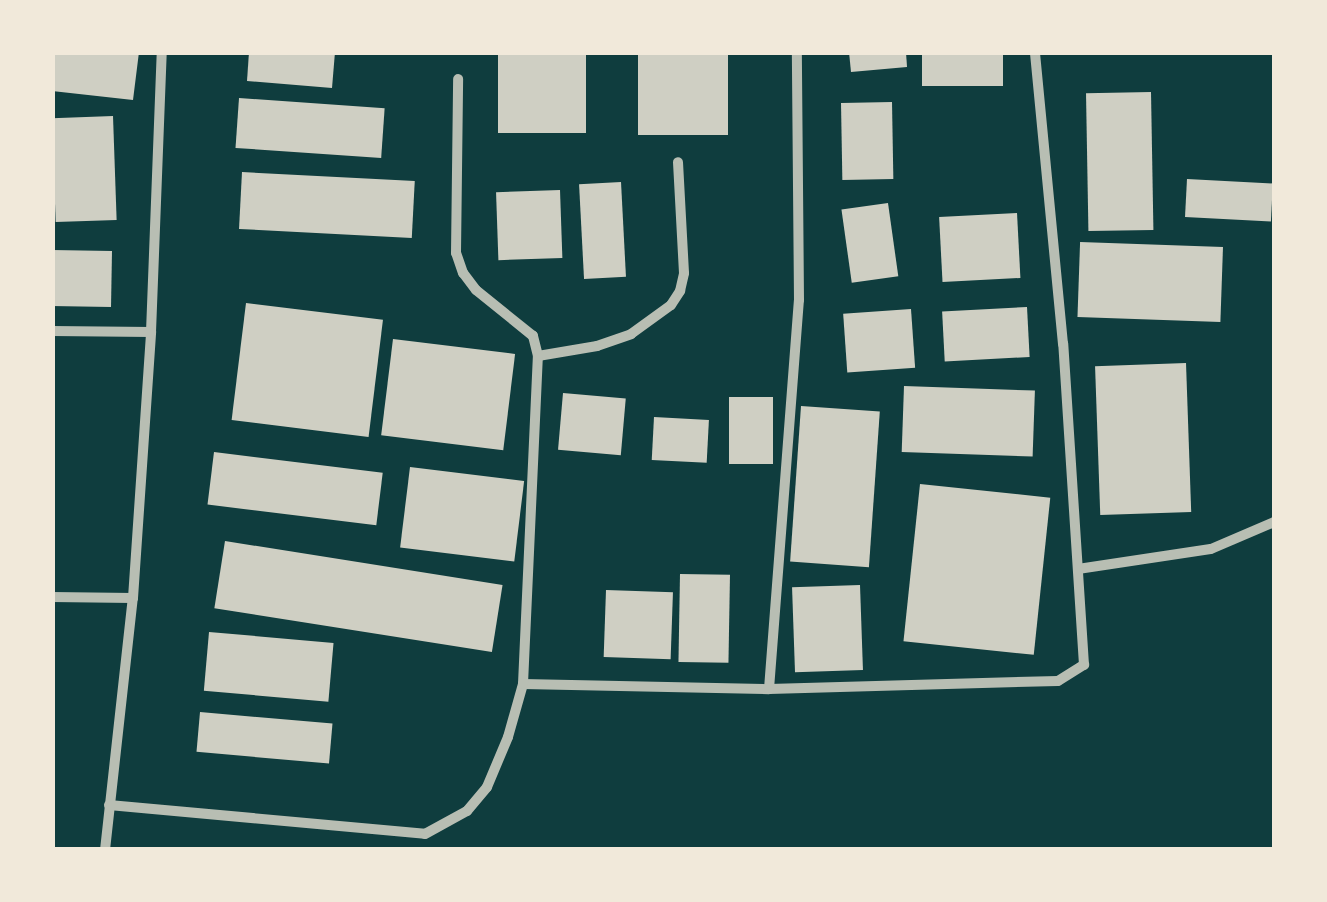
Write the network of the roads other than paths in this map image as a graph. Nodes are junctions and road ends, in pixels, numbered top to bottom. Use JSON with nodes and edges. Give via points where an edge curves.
{"nodes":[{"id":1,"x":162,"y":52,"type":"edge"},
{"id":2,"x":797,"y":52,"type":"edge"},
{"id":3,"x":1035,"y":52,"type":"edge"},
{"id":4,"x":458,"y":79,"type":"dead end"},
{"id":5,"x":678,"y":162,"type":"dead end"},
{"id":6,"x":52,"y":331,"type":"edge"},
{"id":7,"x":151,"y":332,"type":"junction"},
{"id":8,"x":538,"y":356,"type":"junction"},
{"id":9,"x":1274,"y":522,"type":"edge"},
{"id":10,"x":1078,"y":569,"type":"junction"},
{"id":11,"x":52,"y":596,"type":"edge"},
{"id":12,"x":134,"y":598,"type":"junction"},
{"id":13,"x":522,"y":684,"type":"junction"},
{"id":14,"x":768,"y":689,"type":"junction"},
{"id":15,"x":109,"y":805,"type":"junction"},
{"id":16,"x":105,"y":850,"type":"edge"}],
"edges":[{"from":1,"to":7,"type":"street"},
{"from":2,"to":14,"type":"street","via":[[798,300]]},
{"from":3,"to":10,"type":"street"},
{"from":4,"to":8,"type":"street","via":[[456,253],[476,290],[532,336]]},
{"from":5,"to":8,"type":"street","via":[[684,273],[670,305],[631,334]]},
{"from":6,"to":7,"type":"street"},
{"from":7,"to":12,"type":"street"},
{"from":8,"to":13,"type":"street"},
{"from":9,"to":10,"type":"street","via":[[1210,549]]},
{"from":10,"to":14,"type":"street","via":[[1084,665],[1058,682]]},
{"from":11,"to":12,"type":"street"},
{"from":12,"to":15,"type":"street"},
{"from":13,"to":14,"type":"street"},
{"from":13,"to":15,"type":"street","via":[[487,787],[467,811],[425,834]]},
{"from":15,"to":16,"type":"street"}]}
